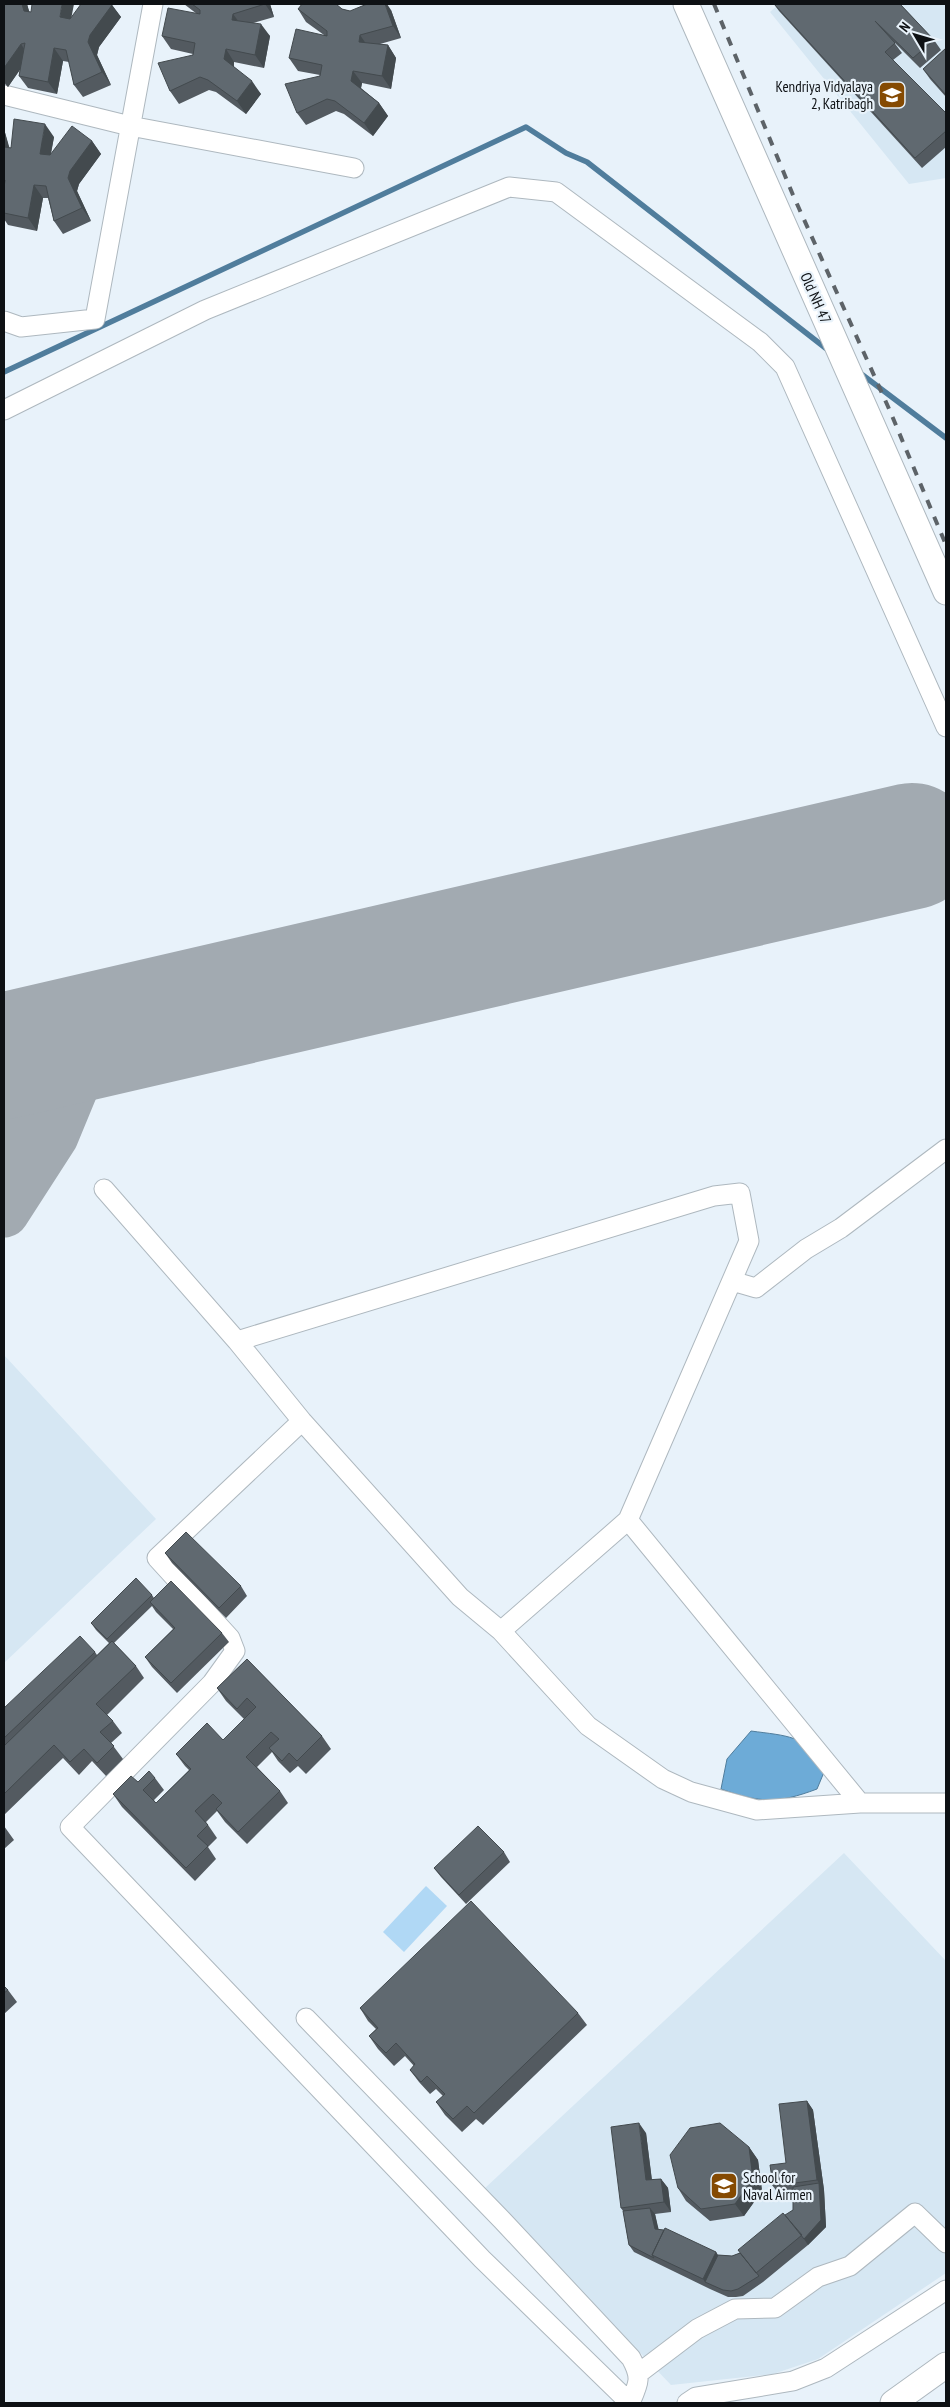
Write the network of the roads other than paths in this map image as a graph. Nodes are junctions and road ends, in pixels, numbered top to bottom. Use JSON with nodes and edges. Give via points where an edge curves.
{"nodes":[{"id":1,"x":153,"y":4,"type":"edge"},
{"id":2,"x":686,"y":4,"type":"edge"},
{"id":3,"x":4,"y":95,"type":"edge"},
{"id":4,"x":130,"y":126,"type":"junction"},
{"id":5,"x":354,"y":168,"type":"dead end"},
{"id":6,"x":4,"y":321,"type":"edge"},
{"id":7,"x":4,"y":410,"type":"edge"},
{"id":8,"x":946,"y":592,"type":"edge"},
{"id":9,"x":946,"y":727,"type":"edge"},
{"id":10,"x":946,"y":1149,"type":"edge"},
{"id":11,"x":104,"y":1189,"type":"dead end"},
{"id":12,"x":732,"y":1282,"type":"junction"},
{"id":13,"x":236,"y":1341,"type":"junction"},
{"id":14,"x":302,"y":1421,"type":"junction"},
{"id":15,"x":628,"y":1520,"type":"junction"},
{"id":16,"x":501,"y":1631,"type":"junction"},
{"id":17,"x":860,"y":1802,"type":"junction"},
{"id":18,"x":946,"y":1802,"type":"edge"},
{"id":19,"x":306,"y":2018,"type":"dead end"},
{"id":20,"x":946,"y":2243,"type":"edge"},
{"id":21,"x":946,"y":2290,"type":"edge"},
{"id":22,"x":946,"y":2365,"type":"edge"},
{"id":23,"x":639,"y":2373,"type":"junction"},
{"id":24,"x":688,"y":2403,"type":"edge"},
{"id":25,"x":893,"y":2403,"type":"edge"}],
"edges":[{"from":1,"to":4,"type":"street"},
{"from":2,"to":8,"type":"main road","name":"Old NH 47"},
{"from":3,"to":4,"type":"street"},
{"from":4,"to":5,"type":"street"},
{"from":4,"to":6,"type":"street","via":[[95,320],[21,326]]},
{"from":7,"to":9,"type":"street","via":[[205,310],[509,187],[556,192],[760,342],[785,368]]},
{"from":10,"to":12,"type":"street","via":[[756,1288]]},
{"from":11,"to":13,"type":"street"},
{"from":12,"to":13,"type":"street","via":[[750,1240],[740,1193],[714,1196]]},
{"from":12,"to":15,"type":"street"},
{"from":13,"to":14,"type":"street"},
{"from":14,"to":16,"type":"street","via":[[460,1598]]},
{"from":14,"to":23,"type":"street","via":[[157,1558],[230,1638],[235,1651],[212,1683],[70,1827],[482,2259],[630,2403],[639,2384]]},
{"from":15,"to":16,"type":"street"},
{"from":15,"to":17,"type":"street"},
{"from":16,"to":17,"type":"street","via":[[588,1726],[663,1779],[691,1792],[757,1810]]},
{"from":17,"to":18,"type":"street"},
{"from":19,"to":23,"type":"street","via":[[502,2220],[631,2358]]},
{"from":20,"to":23,"type":"street","via":[[916,2214],[850,2266],[818,2277],[776,2308],[735,2309],[697,2329]]},
{"from":21,"to":24,"type":"street","via":[[826,2368],[793,2381],[696,2397]]},
{"from":22,"to":25,"type":"main road"}]}
